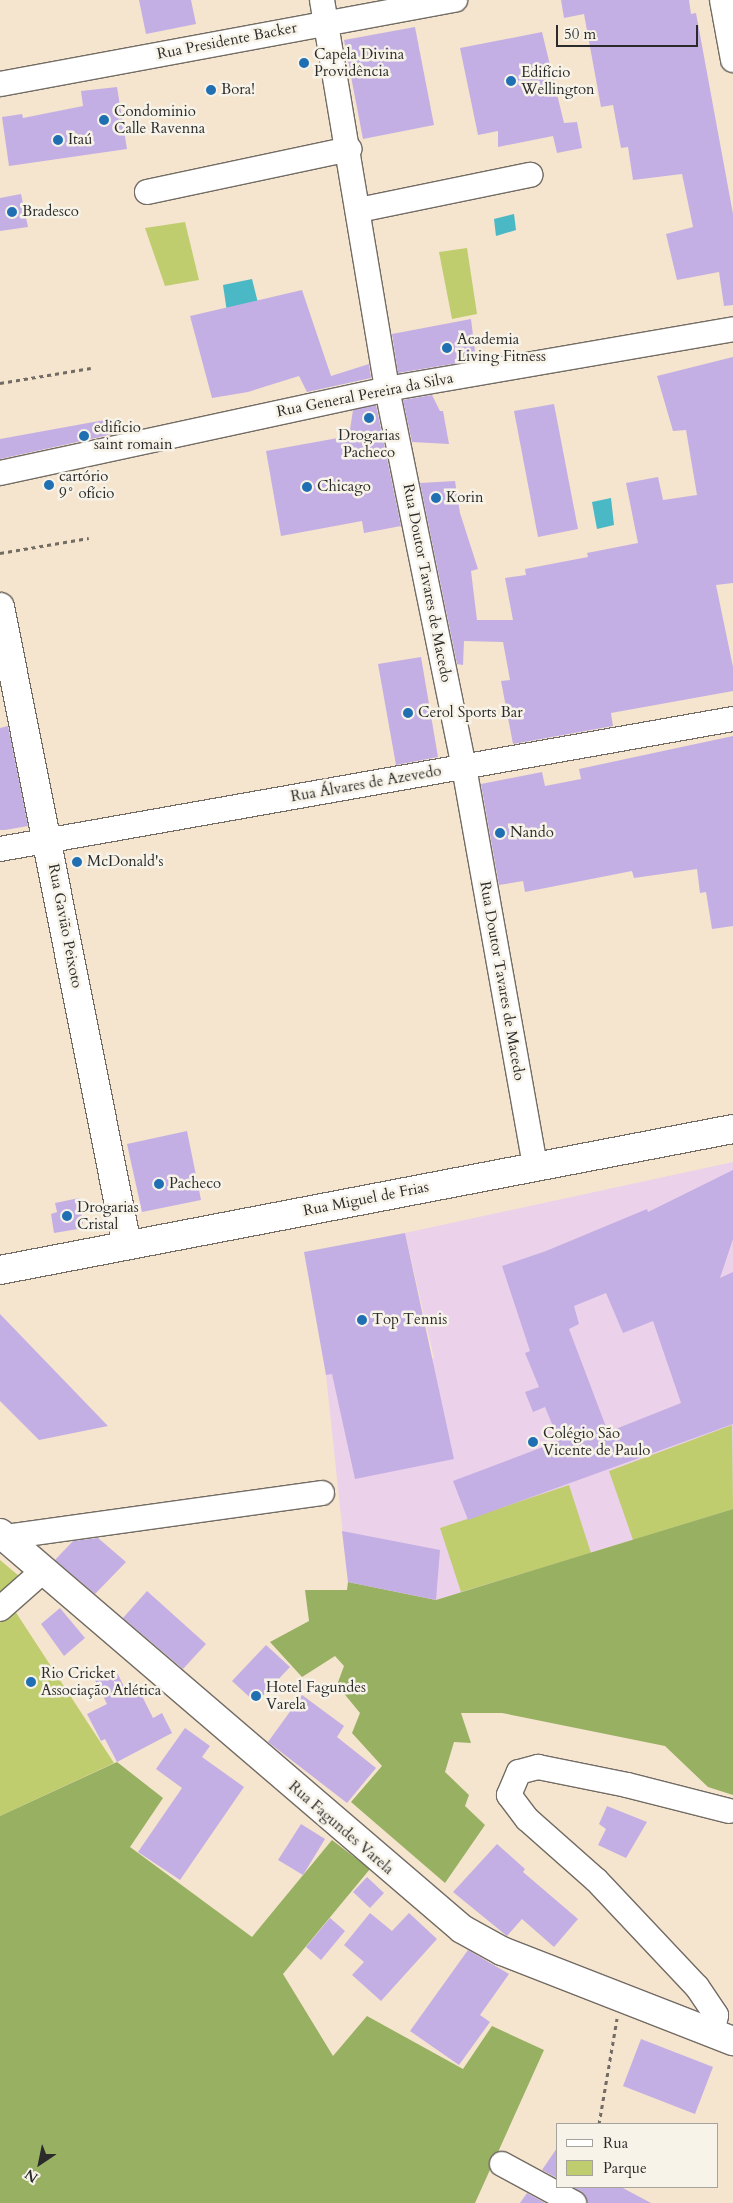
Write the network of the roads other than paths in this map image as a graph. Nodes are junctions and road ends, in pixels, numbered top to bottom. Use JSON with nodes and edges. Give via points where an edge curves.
{"nodes":[{"id":1,"x":455,"y":0,"type":"edge"},
{"id":2,"x":722,"y":0,"type":"edge"},
{"id":3,"x":324,"y":11,"type":"edge"},
{"id":4,"x":733,"y":60,"type":"edge"},
{"id":5,"x":0,"y":84,"type":"edge"},
{"id":6,"x":349,"y":149,"type":"junction"},
{"id":7,"x":530,"y":175,"type":"dead end"},
{"id":8,"x":146,"y":192,"type":"dead end"},
{"id":9,"x":358,"y":210,"type":"junction"},
{"id":10,"x":733,"y":329,"type":"edge"},
{"id":11,"x":387,"y":389,"type":"junction"},
{"id":12,"x":0,"y":473,"type":"edge"},
{"id":13,"x":0,"y":607,"type":"edge"},
{"id":14,"x":733,"y":719,"type":"edge"},
{"id":15,"x":464,"y":766,"type":"junction"},
{"id":16,"x":48,"y":840,"type":"junction"},
{"id":17,"x":0,"y":849,"type":"edge"},
{"id":18,"x":733,"y":1129,"type":"edge"},
{"id":19,"x":536,"y":1166,"type":"junction"},
{"id":20,"x":127,"y":1245,"type":"junction"},
{"id":21,"x":0,"y":1270,"type":"edge"},
{"id":22,"x":322,"y":1493,"type":"dead end"},
{"id":23,"x":2,"y":1535,"type":"edge"},
{"id":24,"x":43,"y":1571,"type":"junction"},
{"id":25,"x":0,"y":1609,"type":"edge"},
{"id":26,"x":730,"y":1811,"type":"dead end"},
{"id":27,"x":724,"y":2026,"type":"edge"},
{"id":28,"x":502,"y":2164,"type":"dead end"},
{"id":29,"x":574,"y":2203,"type":"edge"}],
"edges":[{"from":1,"to":3,"type":"street","name":"Rua Presidente Backer"},
{"from":2,"to":4,"type":"street"},
{"from":3,"to":5,"type":"street","name":"Rua Presidente Backer"},
{"from":3,"to":6,"type":"street","name":"Rua Doutor Tavares de Macedo"},
{"from":6,"to":8,"type":"street"},
{"from":6,"to":9,"type":"street","name":"Rua Doutor Tavares de Macedo"},
{"from":7,"to":9,"type":"street"},
{"from":9,"to":11,"type":"street","name":"Rua Doutor Tavares de Macedo"},
{"from":10,"to":11,"type":"street","name":"Rua General Pereira da Silva"},
{"from":11,"to":12,"type":"street","name":"Rua General Pereira da Silva"},
{"from":11,"to":15,"type":"street","name":"Rua Doutor Tavares de Macedo"},
{"from":13,"to":16,"type":"main road","name":"Rua Gavião Peixoto"},
{"from":14,"to":15,"type":"street","name":"Rua Álvares de Azevedo"},
{"from":15,"to":16,"type":"street","name":"Rua Álvares de Azevedo"},
{"from":15,"to":19,"type":"street","name":"Rua Doutor Tavares de Macedo"},
{"from":16,"to":17,"type":"street","name":"Rua Álvares de Azevedo"},
{"from":16,"to":20,"type":"main road","name":"Rua Gavião Peixoto"},
{"from":18,"to":19,"type":"main road","name":"Rua Miguel de Frias"},
{"from":19,"to":20,"type":"main road","name":"Rua Miguel de Frias"},
{"from":20,"to":21,"type":"main road","name":"Rua Miguel de Frias"},
{"from":22,"to":23,"type":"street"},
{"from":23,"to":24,"type":"main road","name":"Rua Fagundes Varela"},
{"from":24,"to":25,"type":"street"},
{"from":24,"to":27,"type":"main road","name":"Rua Fagundes Varela","via":[[462,1929],[502,1952]]},
{"from":26,"to":27,"type":"street","via":[[538,1767],[519,1772],[509,1795],[527,1819],[596,1880],[681,1968]]},
{"from":28,"to":29,"type":"street"}]}
